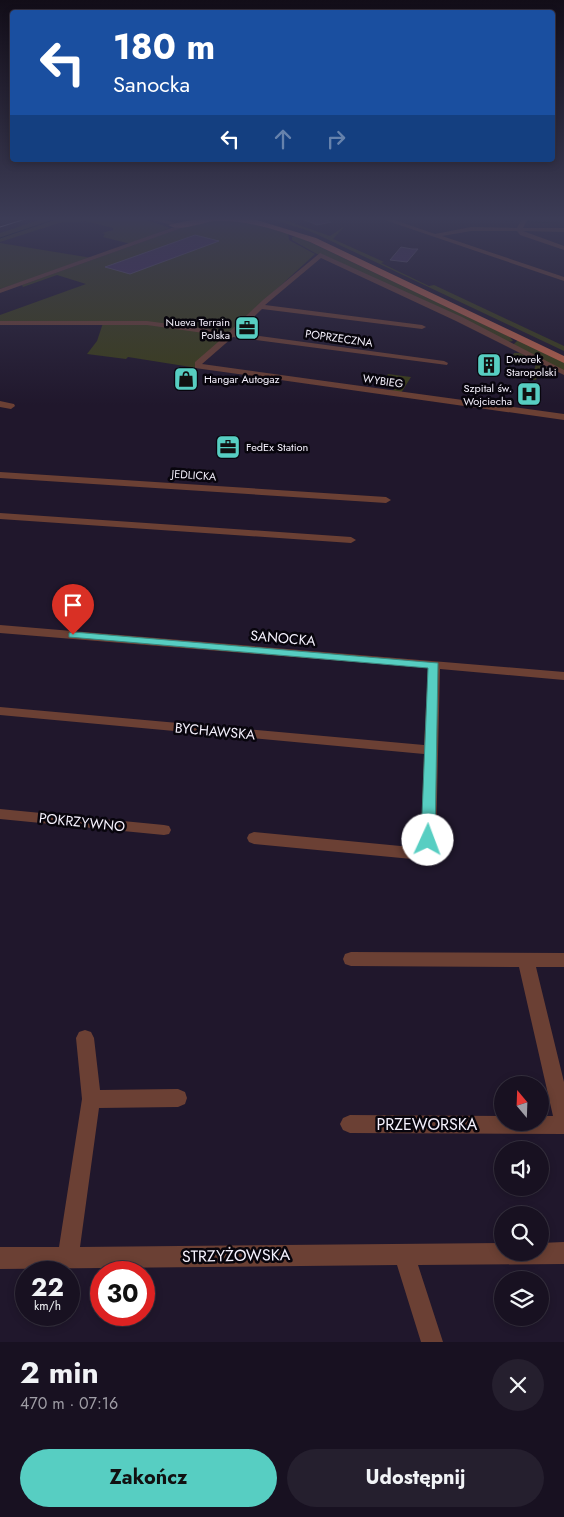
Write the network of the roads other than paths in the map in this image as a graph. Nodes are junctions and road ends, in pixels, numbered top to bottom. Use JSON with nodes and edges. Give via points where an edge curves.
{"nodes":[{"id":1,"x":30,"y":280,"type":"edge"},
{"id":2,"x":290,"y":280,"type":"edge"},
{"id":3,"x":373,"y":280,"type":"edge"},
{"id":4,"x":396,"y":280,"type":"edge"},
{"id":5,"x":408,"y":280,"type":"edge"},
{"id":6,"x":0,"y":291,"type":"edge"},
{"id":7,"x":261,"y":307,"type":"junction"},
{"id":8,"x":0,"y":323,"type":"edge"},
{"id":9,"x":422,"y":327,"type":"dead end"},
{"id":10,"x":231,"y":334,"type":"junction"},
{"id":11,"x":516,"y":337,"type":"junction"},
{"id":12,"x":508,"y":344,"type":"junction"},
{"id":13,"x":564,"y":354,"type":"edge"},
{"id":14,"x":564,"y":360,"type":"edge"},
{"id":15,"x":444,"y":363,"type":"dead end"},
{"id":16,"x":564,"y":373,"type":"edge"},
{"id":17,"x":0,"y":404,"type":"edge"},
{"id":18,"x":11,"y":406,"type":"dead end"},
{"id":19,"x":564,"y":417,"type":"edge"},
{"id":20,"x":0,"y":475,"type":"edge"},
{"id":21,"x":386,"y":500,"type":"dead end"},
{"id":22,"x":0,"y":516,"type":"edge"},
{"id":23,"x":351,"y":540,"type":"dead end"},
{"id":24,"x":0,"y":629,"type":"edge"},
{"id":25,"x":434,"y":665,"type":"junction"},
{"id":26,"x":564,"y":676,"type":"edge"},
{"id":27,"x":0,"y":711,"type":"edge"},
{"id":28,"x":431,"y":750,"type":"junction"},
{"id":29,"x":0,"y":814,"type":"edge"},
{"id":30,"x":164,"y":830,"type":"dead end"},
{"id":31,"x":254,"y":838,"type":"dead end"},
{"id":32,"x":351,"y":959,"type":"dead end"},
{"id":33,"x":526,"y":960,"type":"junction"},
{"id":34,"x":564,"y":960,"type":"edge"},
{"id":35,"x":84,"y":1038,"type":"dead end"},
{"id":36,"x":178,"y":1098,"type":"dead end"},
{"id":37,"x":91,"y":1099,"type":"junction"},
{"id":38,"x":350,"y":1124,"type":"dead end"},
{"id":39,"x":564,"y":1124,"type":"edge"},
{"id":40,"x":404,"y":1253,"type":"junction"},
{"id":41,"x":564,"y":1253,"type":"edge"},
{"id":42,"x":0,"y":1258,"type":"edge"},
{"id":43,"x":68,"y":1258,"type":"junction"},
{"id":44,"x":432,"y":1342,"type":"edge"}],
"edges":[{"from":1,"to":6,"type":"street"},
{"from":2,"to":7,"type":"street"},
{"from":3,"to":12,"type":"street"},
{"from":4,"to":11,"type":"main road"},
{"from":5,"to":13,"type":"main road"},
{"from":7,"to":9,"type":"street"},
{"from":7,"to":10,"type":"street"},
{"from":8,"to":10,"type":"street","name":"POPRZECZNA","via":[[139,322]]},
{"from":10,"to":15,"type":"street","name":"POPRZECZNA"},
{"from":10,"to":19,"type":"street","name":"WYBIEG","via":[[198,366]]},
{"from":11,"to":12,"type":"main road"},
{"from":11,"to":14,"type":"main road"},
{"from":12,"to":16,"type":"street"},
{"from":17,"to":18,"type":"street"},
{"from":20,"to":21,"type":"street","name":"JEDLICKA"},
{"from":22,"to":23,"type":"street"},
{"from":24,"to":25,"type":"street","name":"SANOCKA"},
{"from":25,"to":26,"type":"street","name":"SANOCKA"},
{"from":25,"to":28,"type":"street"},
{"from":27,"to":28,"type":"street","name":"BYCHAWSKA"},
{"from":28,"to":31,"type":"street","via":[[428,840],[422,849],[412,853]]},
{"from":29,"to":30,"type":"street","name":"POKRZYWNO"},
{"from":32,"to":33,"type":"street"},
{"from":33,"to":34,"type":"street"},
{"from":33,"to":39,"type":"street","name":"PRZEWORSKA"},
{"from":35,"to":37,"type":"street"},
{"from":36,"to":37,"type":"street"},
{"from":37,"to":43,"type":"street"},
{"from":38,"to":39,"type":"street","name":"PRZEWORSKA"},
{"from":40,"to":41,"type":"street","name":"STRZYŻOWSKA"},
{"from":40,"to":43,"type":"street","name":"STRZYŻOWSKA"},
{"from":40,"to":44,"type":"street"},
{"from":42,"to":43,"type":"street","name":"STRZYŻOWSKA"}]}
